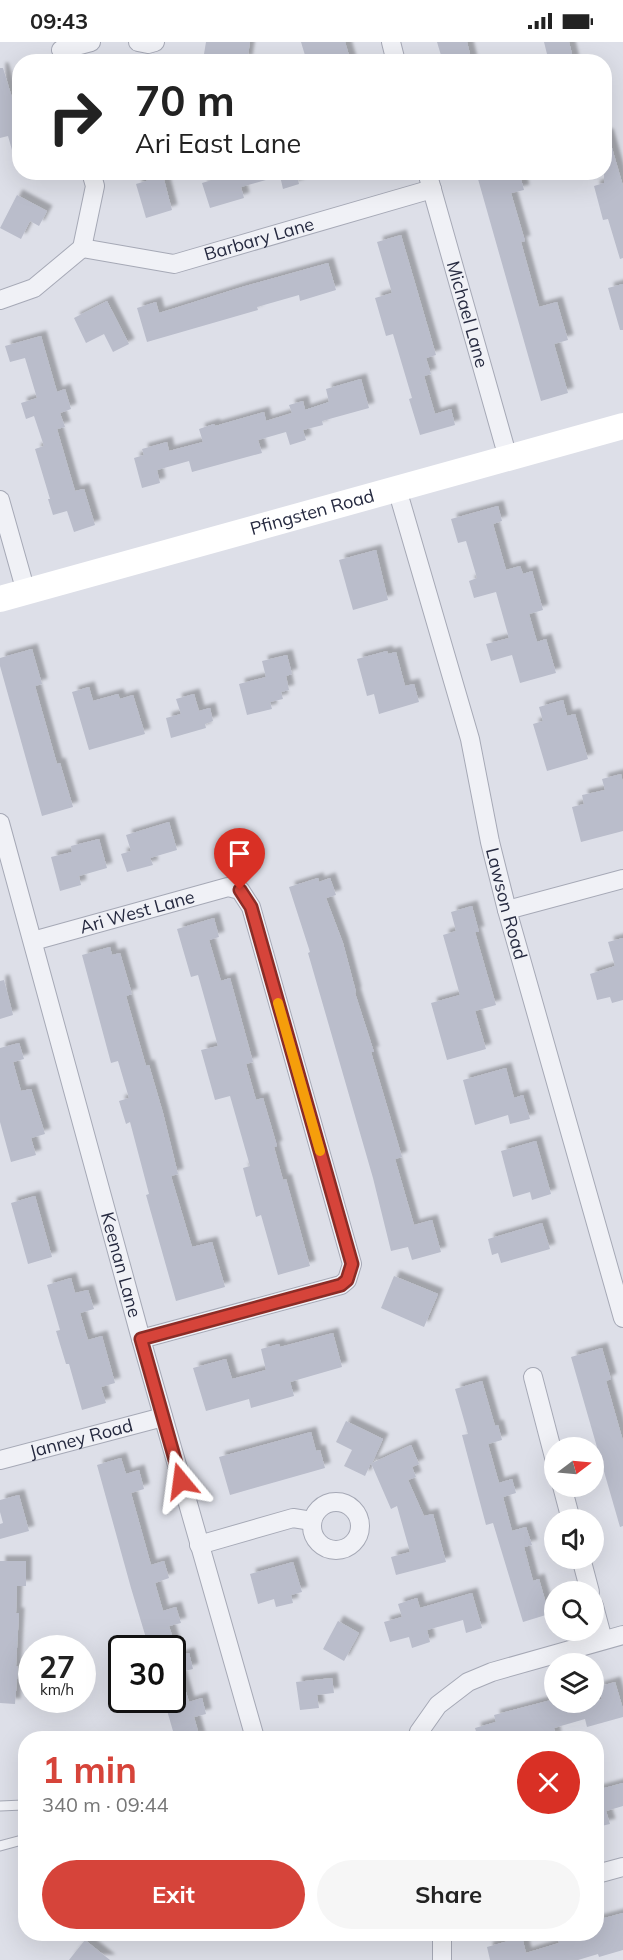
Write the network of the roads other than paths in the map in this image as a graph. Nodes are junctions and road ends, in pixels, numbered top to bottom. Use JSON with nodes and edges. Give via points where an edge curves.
{"nodes":[{"id":1,"x":91,"y":42,"type":"edge"},
{"id":2,"x":138,"y":42,"type":"edge"},
{"id":3,"x":155,"y":42,"type":"edge"},
{"id":4,"x":61,"y":51,"type":"edge"},
{"id":5,"x":93,"y":180,"type":"edge"},
{"id":6,"x":429,"y":181,"type":"edge"},
{"id":7,"x":82,"y":248,"type":"junction"},
{"id":8,"x":0,"y":300,"type":"edge"},
{"id":9,"x":623,"y":426,"type":"edge"},
{"id":10,"x":508,"y":458,"type":"junction"},
{"id":11,"x":398,"y":489,"type":"junction"},
{"id":12,"x":0,"y":500,"type":"edge"},
{"id":13,"x":26,"y":592,"type":"junction"},
{"id":14,"x":0,"y":599,"type":"edge"},
{"id":15,"x":0,"y":823,"type":"edge"},
{"id":16,"x":623,"y":879,"type":"edge"},
{"id":17,"x":507,"y":910,"type":"junction"},
{"id":18,"x":33,"y":941,"type":"junction"},
{"id":19,"x":623,"y":1318,"type":"edge"},
{"id":20,"x":141,"y":1339,"type":"junction"},
{"id":21,"x":532,"y":1377,"type":"dead end"},
{"id":22,"x":163,"y":1417,"type":"junction"},
{"id":23,"x":548,"y":1437,"type":"edge"},
{"id":24,"x":0,"y":1460,"type":"edge"},
{"id":25,"x":312,"y":1521,"type":"dead end"},
{"id":26,"x":199,"y":1545,"type":"junction"},
{"id":27,"x":623,"y":1635,"type":"edge"},
{"id":28,"x":604,"y":1640,"type":"edge"},
{"id":29,"x":600,"y":1641,"type":"edge"},
{"id":30,"x":253,"y":1731,"type":"edge"},
{"id":31,"x":420,"y":1731,"type":"edge"},
{"id":32,"x":18,"y":1805,"type":"edge"},
{"id":33,"x":0,"y":1806,"type":"edge"},
{"id":34,"x":18,"y":1841,"type":"edge"},
{"id":35,"x":0,"y":1846,"type":"edge"},
{"id":36,"x":623,"y":1867,"type":"edge"},
{"id":37,"x":604,"y":1872,"type":"edge"},
{"id":38,"x":442,"y":1941,"type":"edge"},
{"id":39,"x":442,"y":1960,"type":"edge"}],
"edges":[{"from":1,"to":4,"type":"street"},
{"from":2,"to":3,"type":"street"},
{"from":5,"to":7,"type":"street"},
{"from":6,"to":7,"type":"street","name":"Barbary Lane","via":[[174,264]]},
{"from":6,"to":10,"type":"street","name":"Michael Lane"},
{"from":7,"to":8,"type":"street","via":[[34,288]]},
{"from":9,"to":10,"type":"main road","name":"Pfingsten Road"},
{"from":10,"to":11,"type":"main road","name":"Pfingsten Road"},
{"from":11,"to":13,"type":"main road","name":"Pfingsten Road"},
{"from":11,"to":17,"type":"street","name":"Lawson Road","via":[[470,739]]},
{"from":12,"to":13,"type":"street"},
{"from":13,"to":14,"type":"main road","name":"Pfingsten Road"},
{"from":15,"to":18,"type":"street","name":"Keenan Lane"},
{"from":16,"to":17,"type":"street"},
{"from":17,"to":19,"type":"street","name":"Lawson Road"},
{"from":18,"to":20,"type":"street","name":"Keenan Lane"},
{"from":18,"to":20,"type":"street","name":"Ari West Lane","via":[[228,887],[240,890],[251,907],[349,1252],[352,1264],[341,1285]]},
{"from":20,"to":22,"type":"street","name":"Keenan Lane"},
{"from":21,"to":23,"type":"street"},
{"from":22,"to":24,"type":"street","name":"Janney Road"},
{"from":22,"to":26,"type":"street","name":"Keenan Lane"},
{"from":25,"to":26,"type":"street","via":[[293,1518]]},
{"from":26,"to":30,"type":"street","name":"Keenan Lane"},
{"from":27,"to":28,"type":"street"},
{"from":29,"to":31,"type":"street","via":[[468,1682],[438,1705]]},
{"from":32,"to":33,"type":"lane"},
{"from":34,"to":35,"type":"lane"},
{"from":36,"to":37,"type":"street"},
{"from":38,"to":39,"type":"street"}]}
